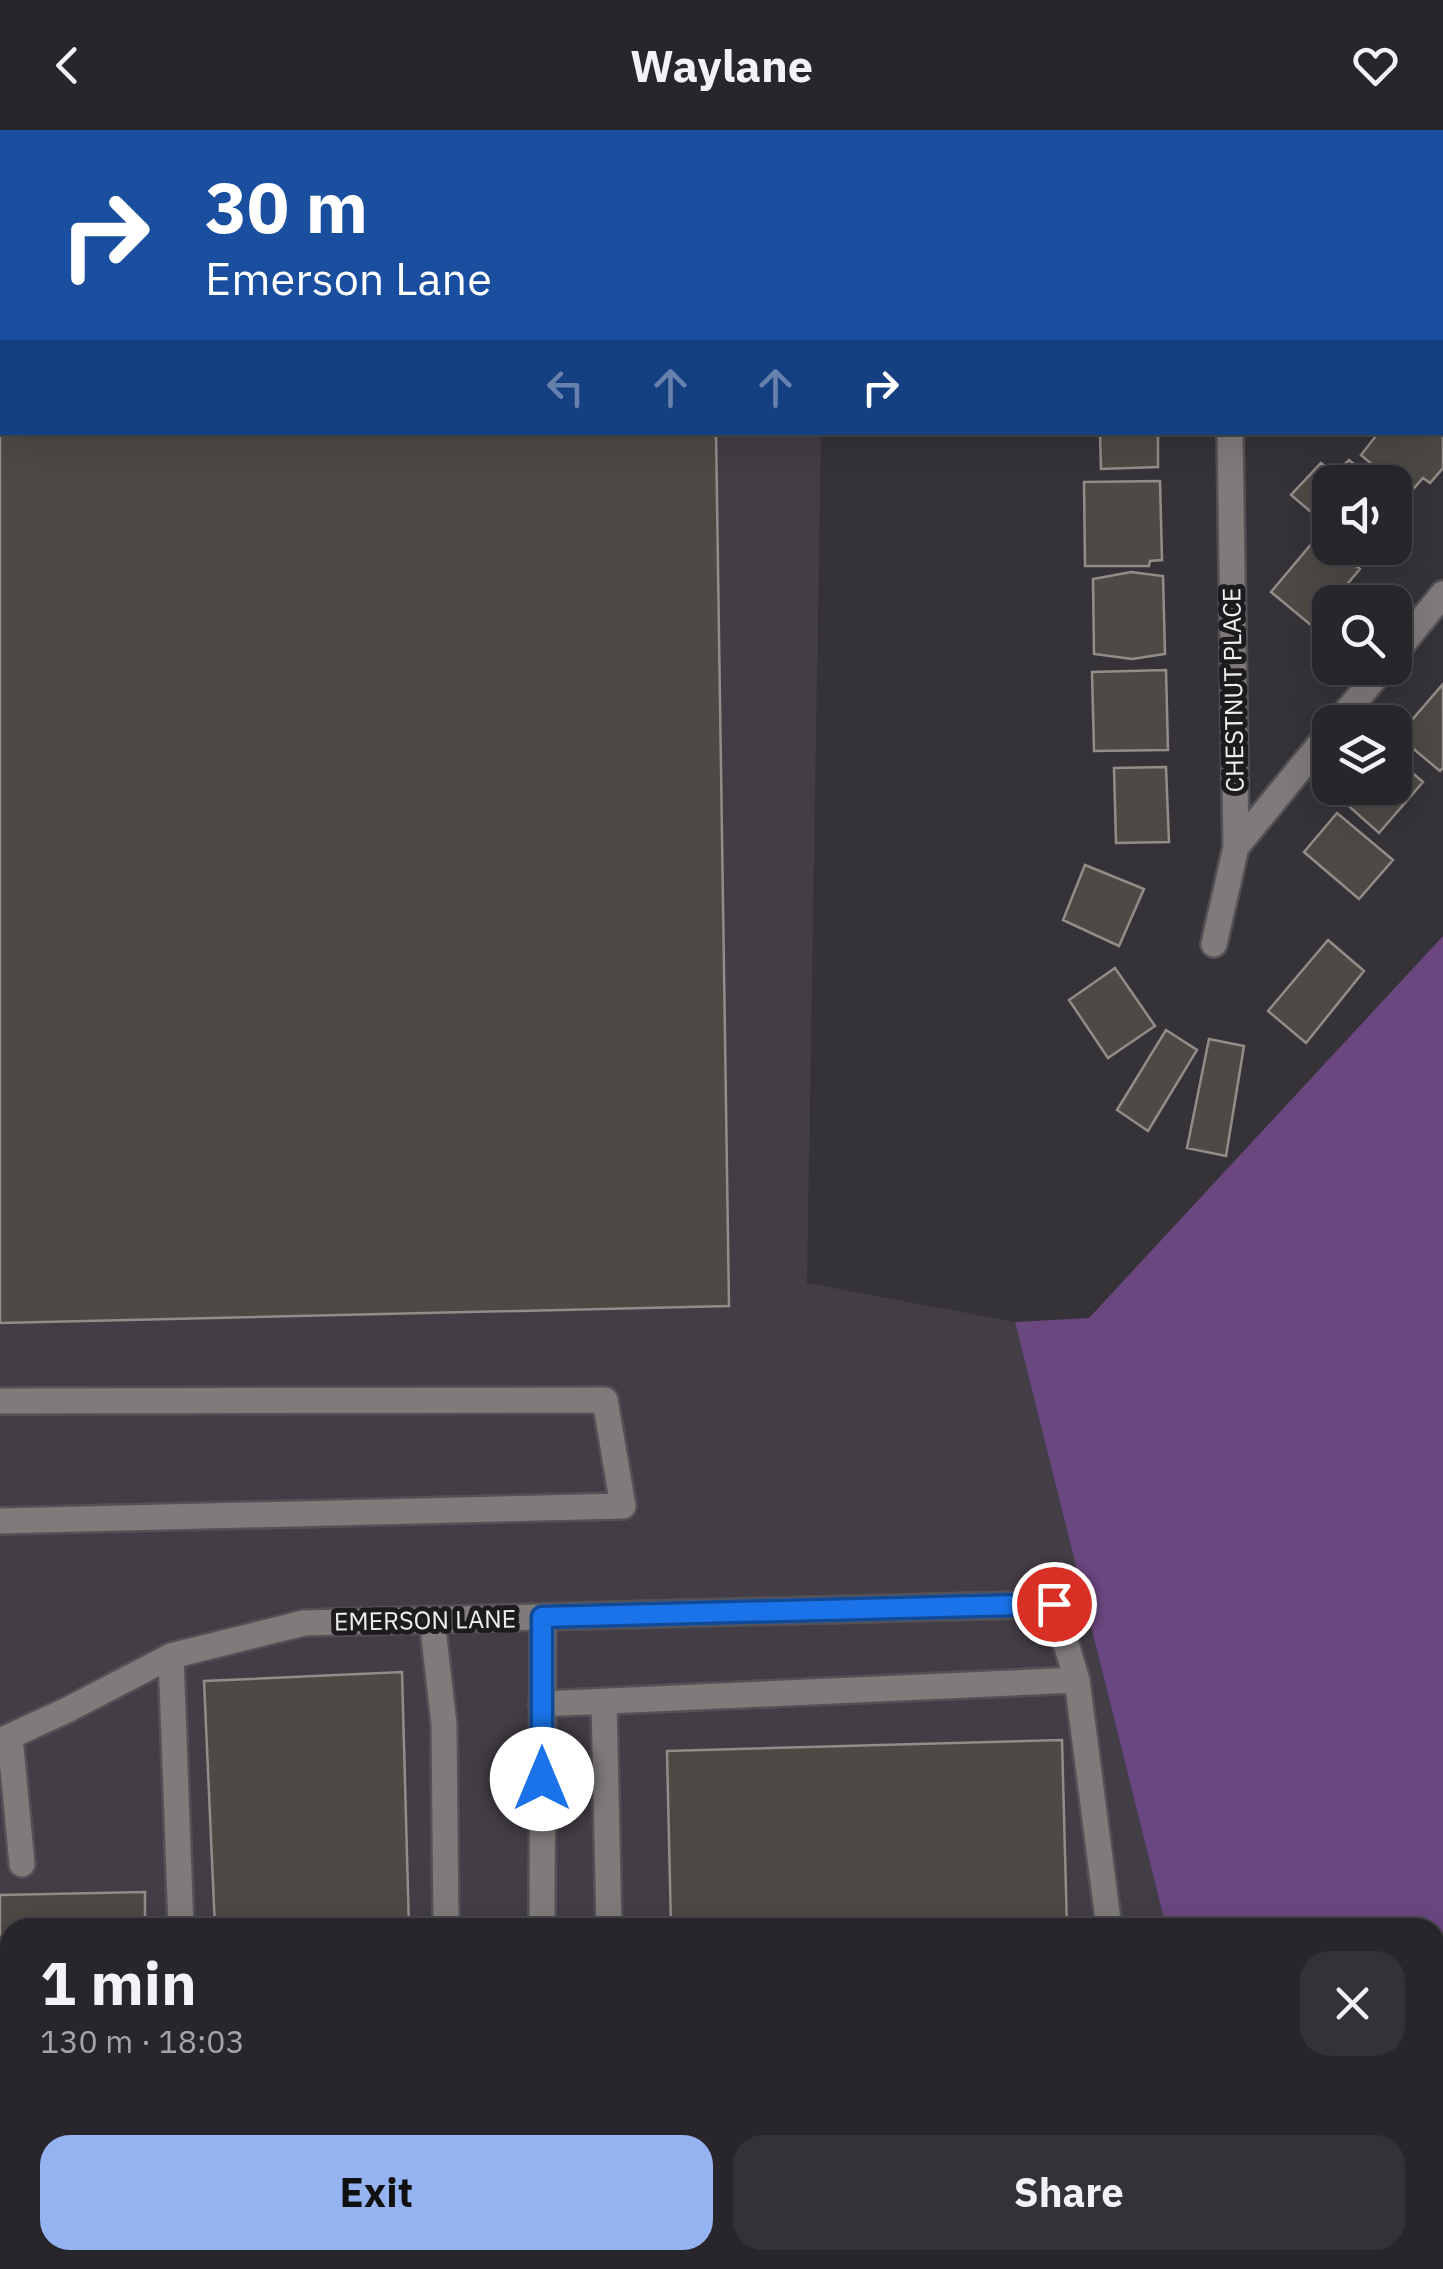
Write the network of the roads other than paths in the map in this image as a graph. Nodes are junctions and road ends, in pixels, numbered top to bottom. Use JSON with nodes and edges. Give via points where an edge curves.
{"nodes":[{"id":1,"x":1230,"y":435,"type":"edge"},
{"id":2,"x":1443,"y":594,"type":"edge"},
{"id":3,"x":1412,"y":632,"type":"edge"},
{"id":4,"x":1369,"y":685,"type":"edge"},
{"id":5,"x":1352,"y":705,"type":"edge"},
{"id":6,"x":1312,"y":754,"type":"edge"},
{"id":7,"x":1236,"y":847,"type":"junction"},
{"id":8,"x":1214,"y":944,"type":"dead end"},
{"id":9,"x":0,"y":1400,"type":"edge"},
{"id":10,"x":0,"y":1520,"type":"edge"},
{"id":11,"x":542,"y":1617,"type":"junction"},
{"id":12,"x":432,"y":1620,"type":"junction"},
{"id":13,"x":171,"y":1656,"type":"junction"},
{"id":14,"x":1077,"y":1680,"type":"junction"},
{"id":15,"x":604,"y":1702,"type":"junction"},
{"id":16,"x":542,"y":1704,"type":"junction"},
{"id":17,"x":5,"y":1739,"type":"edge"},
{"id":18,"x":22,"y":1864,"type":"dead end"},
{"id":19,"x":181,"y":1918,"type":"edge"},
{"id":20,"x":446,"y":1918,"type":"edge"},
{"id":21,"x":542,"y":1918,"type":"edge"},
{"id":22,"x":609,"y":1918,"type":"edge"},
{"id":23,"x":1108,"y":1918,"type":"edge"}],
"edges":[{"from":1,"to":7,"type":"street","name":"CHESTNUT PLACE"},
{"from":2,"to":3,"type":"street"},
{"from":4,"to":5,"type":"street"},
{"from":6,"to":7,"type":"street"},
{"from":7,"to":8,"type":"street","name":"CHESTNUT PLACE"},
{"from":9,"to":10,"type":"street","via":[[604,1400],[623,1506]]},
{"from":11,"to":12,"type":"street","name":"EMERSON LANE"},
{"from":11,"to":14,"type":"street","name":"EMERSON LANE","via":[[1054,1604]]},
{"from":11,"to":16,"type":"street"},
{"from":12,"to":13,"type":"street","name":"EMERSON LANE","via":[[304,1624]]},
{"from":12,"to":20,"type":"street","via":[[444,1724]]},
{"from":13,"to":17,"type":"street","name":"EMERSON LANE"},
{"from":13,"to":19,"type":"street"},
{"from":14,"to":15,"type":"street"},
{"from":14,"to":23,"type":"street"},
{"from":15,"to":16,"type":"street"},
{"from":15,"to":22,"type":"street"},
{"from":16,"to":21,"type":"street"},
{"from":17,"to":18,"type":"street"}]}
